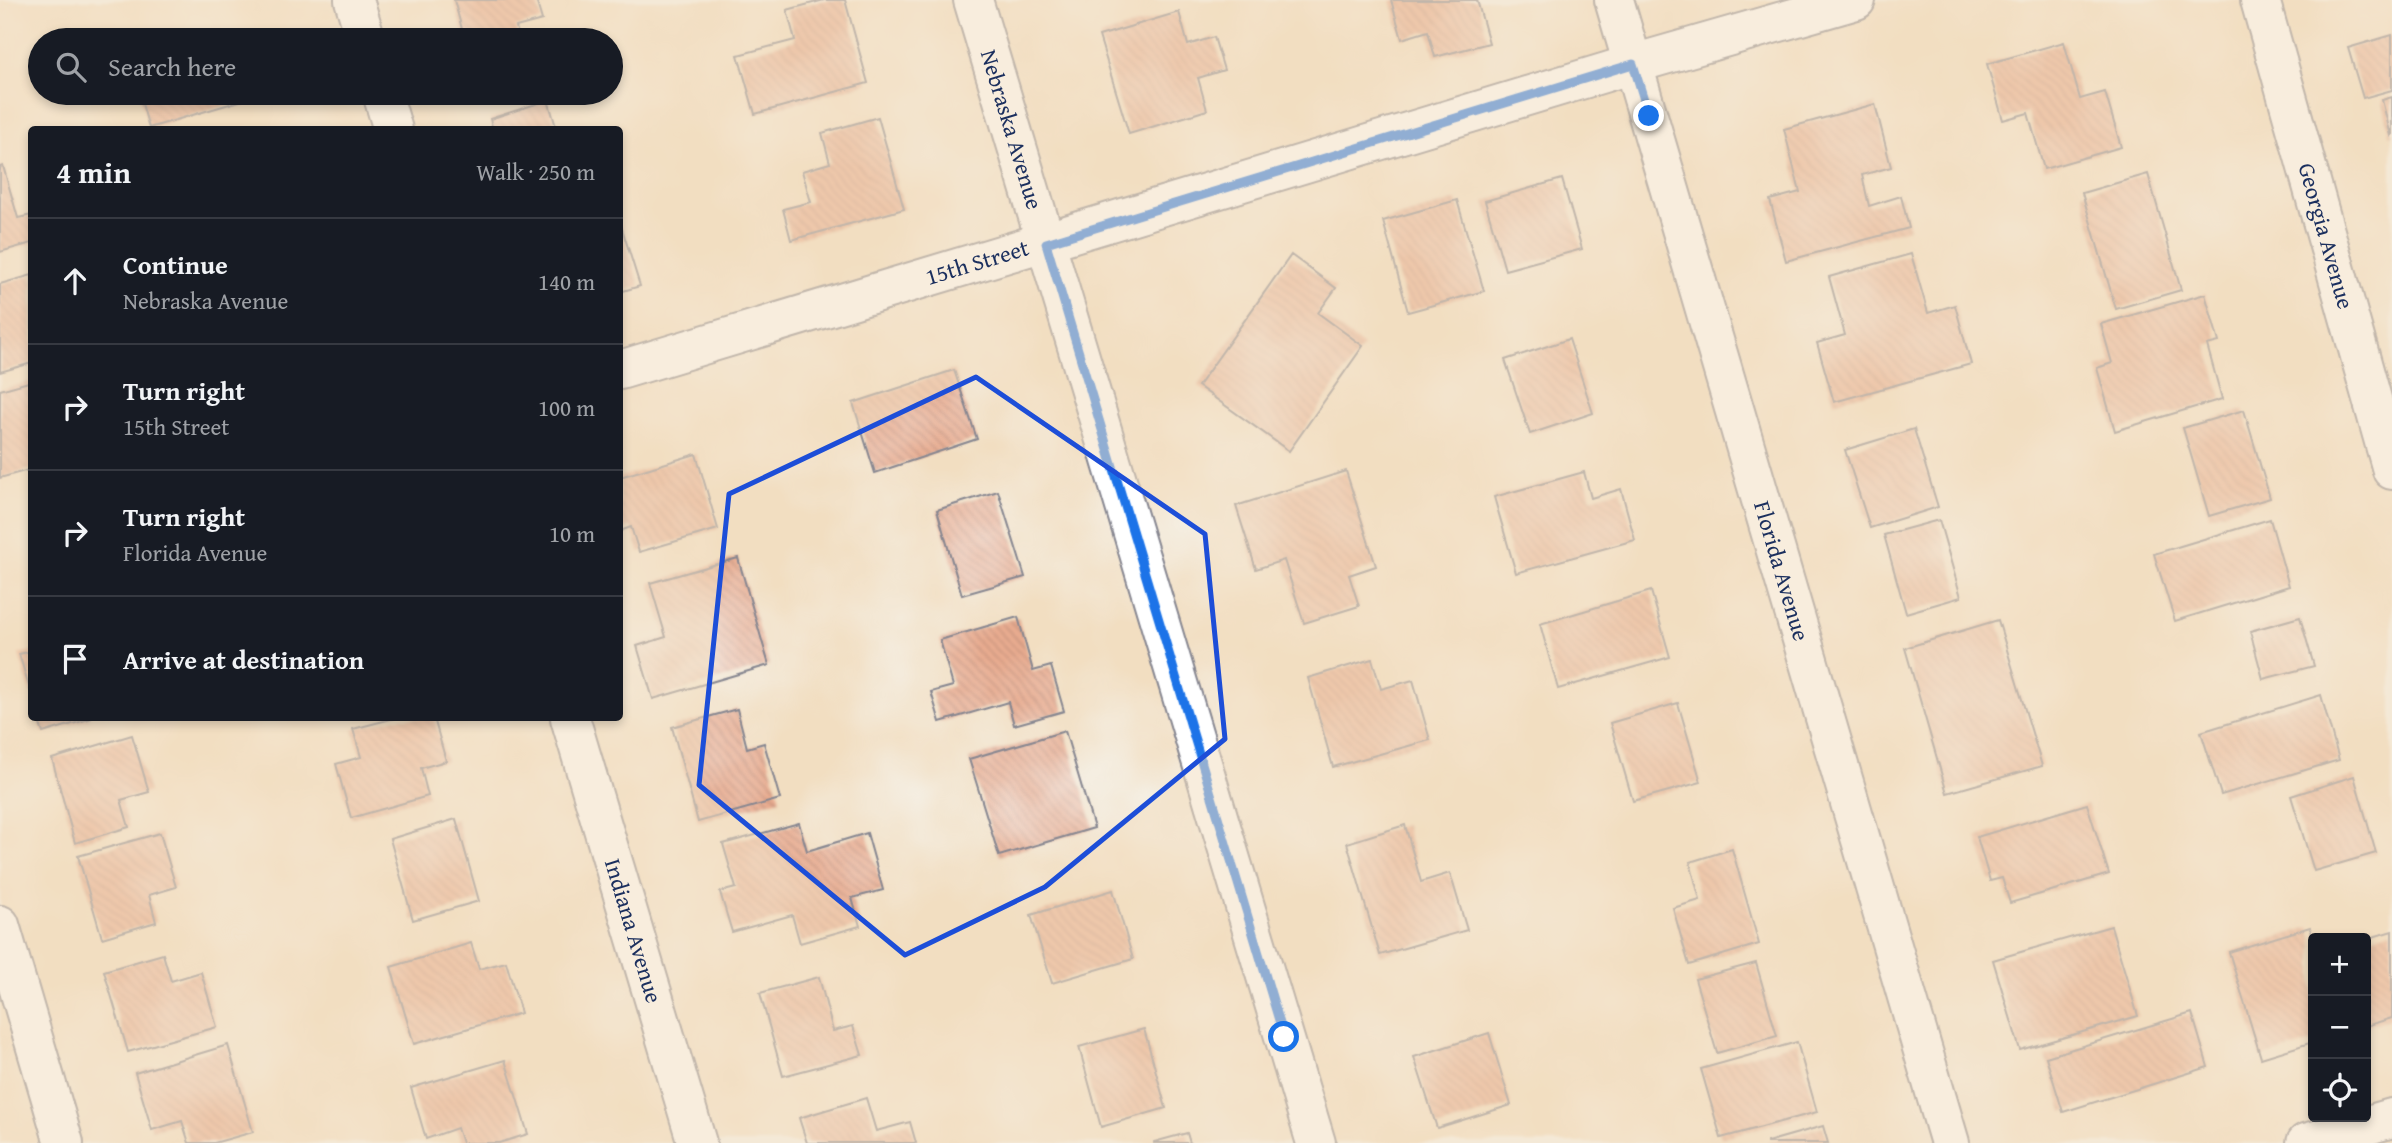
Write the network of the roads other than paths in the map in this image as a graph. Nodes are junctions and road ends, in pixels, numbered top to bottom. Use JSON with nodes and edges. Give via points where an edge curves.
{"nodes":[{"id":1,"x":354,"y":0,"type":"edge"},
{"id":2,"x":973,"y":0,"type":"edge"},
{"id":3,"x":1614,"y":0,"type":"edge"},
{"id":4,"x":1856,"y":0,"type":"edge"},
{"id":5,"x":2260,"y":0,"type":"edge"},
{"id":6,"x":362,"y":28,"type":"edge"},
{"id":7,"x":1633,"y":64,"type":"junction"},
{"id":8,"x":386,"y":105,"type":"edge"},
{"id":9,"x":392,"y":126,"type":"edge"},
{"id":10,"x":1046,"y":243,"type":"junction"},
{"id":11,"x":623,"y":369,"type":"edge"},
{"id":12,"x":2392,"y":470,"type":"edge"},
{"id":13,"x":571,"y":721,"type":"edge"},
{"id":14,"x":0,"y":925,"type":"edge"},
{"id":15,"x":2392,"y":1118,"type":"edge"},
{"id":16,"x":64,"y":1143,"type":"edge"},
{"id":17,"x":697,"y":1143,"type":"edge"},
{"id":18,"x":1316,"y":1143,"type":"edge"},
{"id":19,"x":1950,"y":1143,"type":"edge"},
{"id":20,"x":2306,"y":1143,"type":"edge"}],
"edges":[{"from":1,"to":6,"type":"street"},
{"from":2,"to":10,"type":"street","name":"Nebraska Avenue"},
{"from":3,"to":7,"type":"street","name":"Florida Avenue"},
{"from":4,"to":7,"type":"street","name":"15th Street"},
{"from":5,"to":12,"type":"street","name":"Georgia Avenue"},
{"from":7,"to":10,"type":"street","name":"15th Street"},
{"from":7,"to":19,"type":"street","name":"Florida Avenue"},
{"from":8,"to":9,"type":"street"},
{"from":10,"to":11,"type":"street","name":"15th Street"},
{"from":10,"to":18,"type":"street","name":"Nebraska Avenue"},
{"from":13,"to":17,"type":"street","name":"Indiana Avenue"},
{"from":14,"to":16,"type":"street"},
{"from":15,"to":20,"type":"street"}]}
